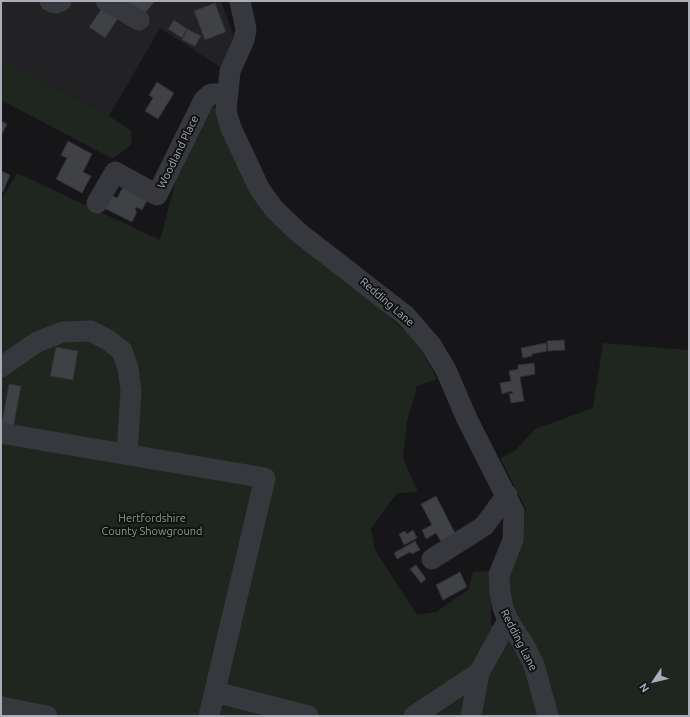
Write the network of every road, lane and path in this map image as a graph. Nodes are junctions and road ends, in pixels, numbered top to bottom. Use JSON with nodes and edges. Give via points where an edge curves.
{"nodes":[{"id":1,"x":50,"y":1,"type":"edge"},
{"id":2,"x":61,"y":1,"type":"edge"},
{"id":3,"x":106,"y":1,"type":"edge"},
{"id":4,"x":240,"y":1,"type":"edge"},
{"id":5,"x":139,"y":20,"type":"dead end"},
{"id":6,"x":227,"y":94,"type":"junction"},
{"id":7,"x":97,"y":203,"type":"dead end"},
{"id":8,"x":1,"y":367,"type":"edge"},
{"id":9,"x":1,"y":432,"type":"edge"},
{"id":10,"x":127,"y":454,"type":"junction"},
{"id":11,"x":507,"y":495,"type":"junction"},
{"id":12,"x":432,"y":559,"type":"dead end"},
{"id":13,"x":508,"y":620,"type":"junction"},
{"id":14,"x":479,"y":673,"type":"junction"},
{"id":15,"x":215,"y":692,"type":"junction"},
{"id":16,"x":1,"y":707,"type":"edge"},
{"id":17,"x":47,"y":716,"type":"edge"},
{"id":18,"x":209,"y":716,"type":"edge"},
{"id":19,"x":308,"y":716,"type":"edge"},
{"id":20,"x":414,"y":716,"type":"edge"},
{"id":21,"x":471,"y":716,"type":"edge"},
{"id":22,"x":548,"y":716,"type":"edge"}],
"edges":[{"from":1,"to":2,"type":"street"},
{"from":3,"to":5,"type":"street"},
{"from":4,"to":6,"type":"street","name":"Redding Lane","via":[[246,29],[244,40],[230,71]]},
{"from":6,"to":7,"type":"street","name":"Woodland Place","via":[[211,94],[204,100],[157,195],[115,172]]},
{"from":6,"to":11,"type":"street","name":"Redding Lane","via":[[226,111],[231,128],[259,188],[274,209],[298,232],[406,316],[431,345],[446,370],[467,419]]},
{"from":8,"to":10,"type":"street","via":[[37,342],[63,332],[91,331],[108,340],[122,351],[128,368],[131,391]]},
{"from":9,"to":10,"type":"street"},
{"from":10,"to":15,"type":"street","via":[[265,478]]},
{"from":11,"to":12,"type":"street","via":[[484,526]]},
{"from":11,"to":13,"type":"street","name":"Redding Lane","via":[[514,512],[515,524],[513,540],[499,575],[503,608]]},
{"from":13,"to":14,"type":"street"},
{"from":13,"to":22,"type":"street","name":"Redding Lane","via":[[534,665]]},
{"from":14,"to":20,"type":"street"},
{"from":14,"to":21,"type":"street"},
{"from":15,"to":18,"type":"street"},
{"from":15,"to":19,"type":"street"},
{"from":16,"to":17,"type":"street"}]}
